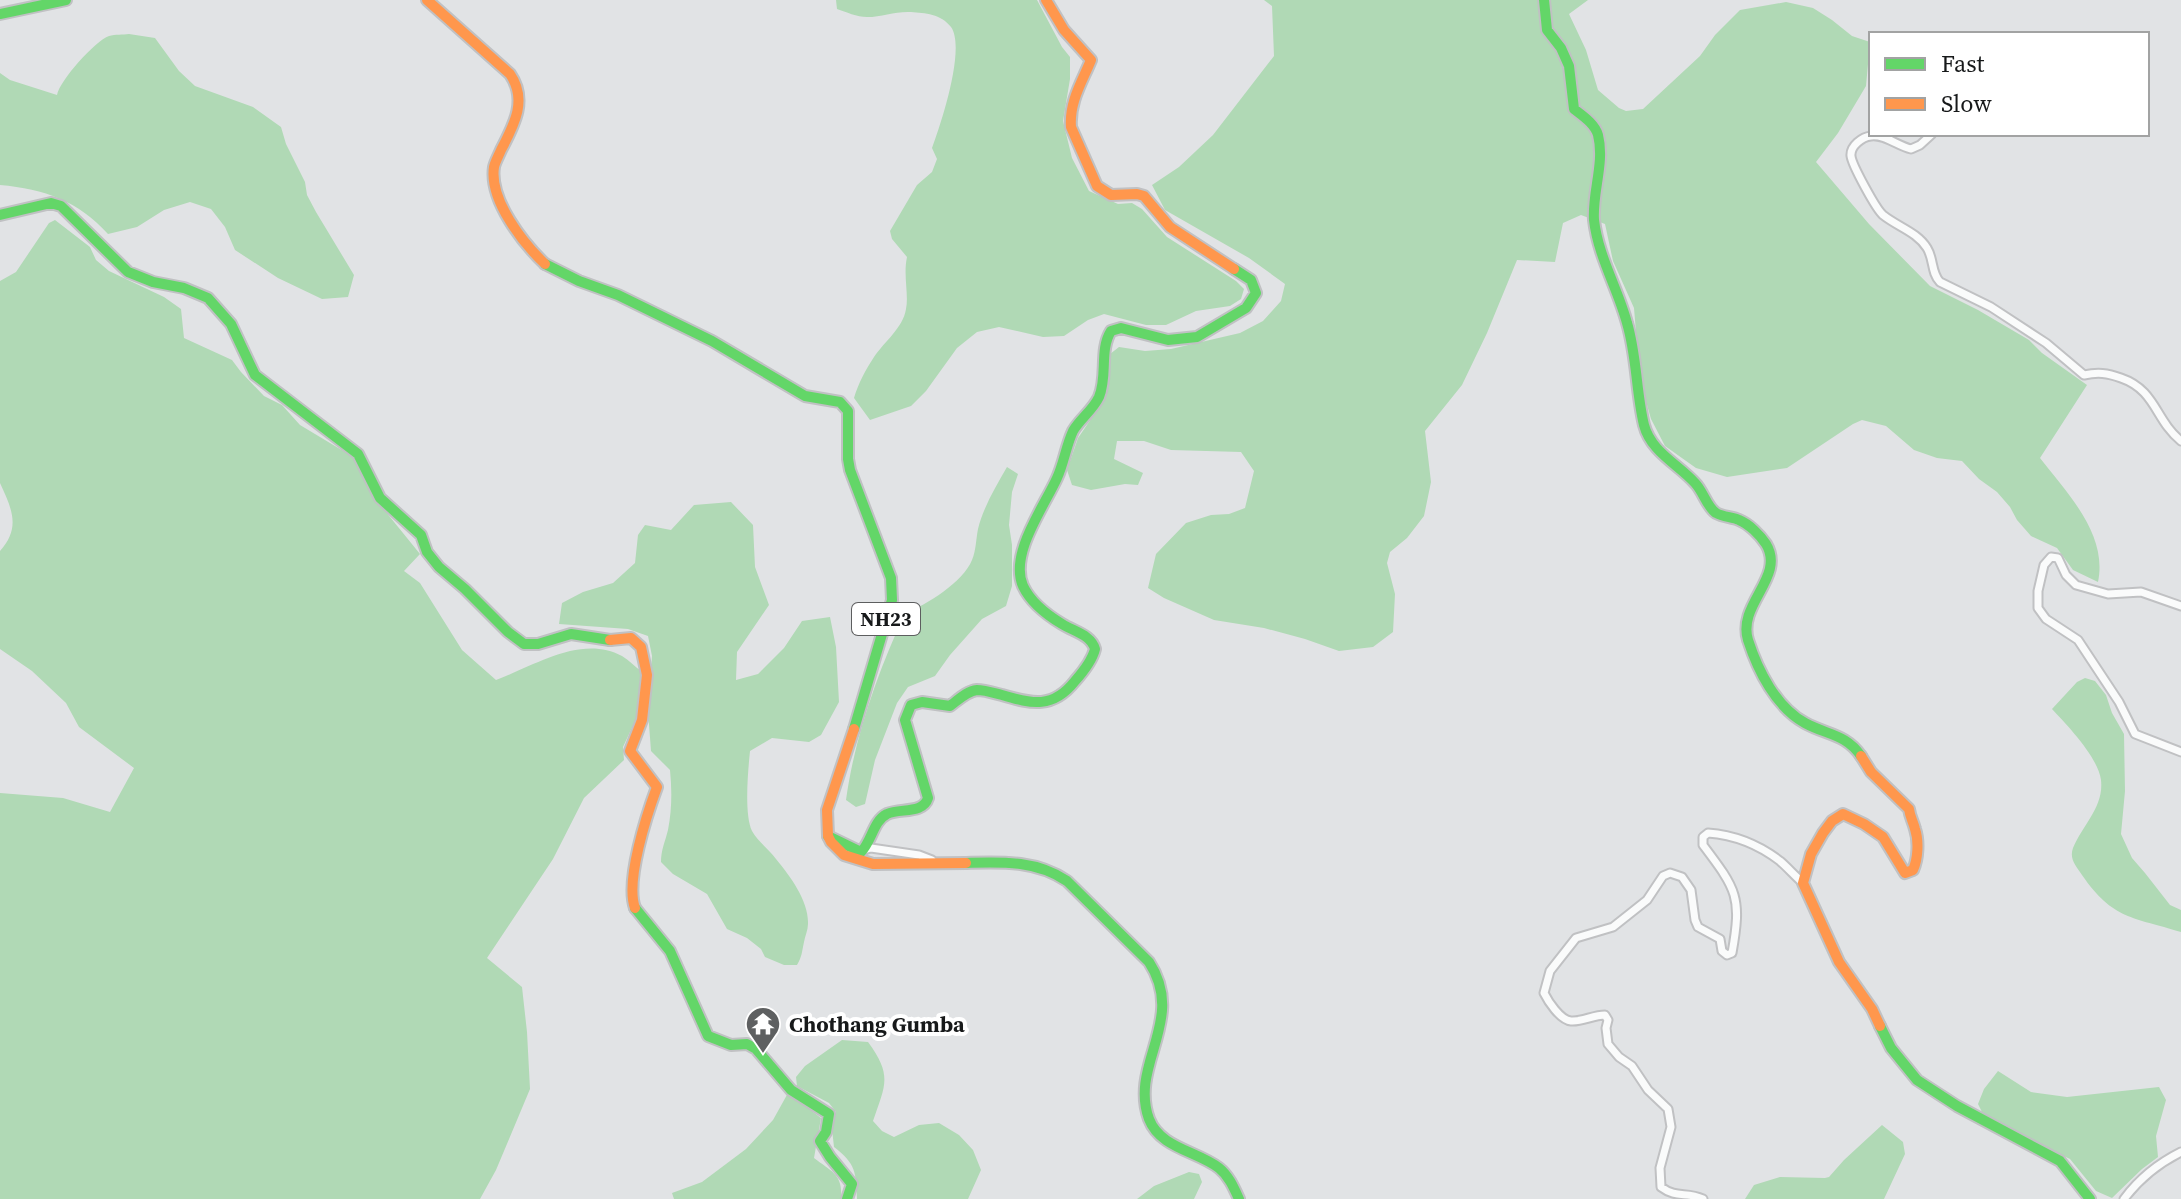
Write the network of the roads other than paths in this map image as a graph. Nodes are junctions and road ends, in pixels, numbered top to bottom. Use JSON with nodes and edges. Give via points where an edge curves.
{"nodes":[{"id":1,"x":66,"y":0,"type":"edge"},
{"id":2,"x":427,"y":0,"type":"edge"},
{"id":3,"x":1046,"y":0,"type":"edge"},
{"id":4,"x":1544,"y":0,"type":"edge"},
{"id":5,"x":0,"y":14,"type":"edge"},
{"id":6,"x":1869,"y":136,"type":"edge"},
{"id":7,"x":1869,"y":136,"type":"edge"},
{"id":8,"x":1930,"y":136,"type":"edge"},
{"id":9,"x":0,"y":215,"type":"edge"},
{"id":10,"x":2181,"y":441,"type":"edge"},
{"id":11,"x":2181,"y":606,"type":"edge"},
{"id":12,"x":2181,"y":752,"type":"edge"},
{"id":13,"x":828,"y":836,"type":"junction"},
{"id":14,"x":864,"y":850,"type":"junction"},
{"id":15,"x":940,"y":864,"type":"junction"},
{"id":16,"x":1803,"y":883,"type":"junction"},
{"id":17,"x":2181,"y":1152,"type":"edge"},
{"id":18,"x":847,"y":1199,"type":"edge"},
{"id":19,"x":1239,"y":1199,"type":"edge"},
{"id":20,"x":1703,"y":1199,"type":"edge"},
{"id":21,"x":2090,"y":1199,"type":"edge"},
{"id":22,"x":2124,"y":1199,"type":"edge"}],
"edges":[{"from":1,"to":5,"type":"street"},
{"from":2,"to":13,"type":"street","number":"NH23","via":[[518,87],[518,109],[493,176],[502,207],[528,248],[560,273],[618,295],[712,341],[805,396],[840,402],[848,411],[850,470],[891,578],[892,600],[827,810]]},
{"from":3,"to":14,"type":"street","via":[[1091,60],[1070,119],[1097,186],[1111,195],[1144,196],[1170,227],[1251,280],[1256,293],[1246,308],[1197,337],[1168,340],[1121,328],[1108,335],[1099,397],[1076,425],[1020,567],[1029,596],[1090,639],[1094,655],[1062,696],[1047,702],[979,690],[950,706],[921,701],[911,705],[905,720],[928,801],[923,807],[887,814]]},
{"from":4,"to":16,"type":"street","via":[[1547,30],[1569,66],[1574,109],[1598,133],[1594,218],[1628,325],[1648,436],[1696,484],[1714,512],[1742,521],[1768,547],[1769,574],[1748,612],[1747,625],[1765,681],[1792,714],[1853,744],[1871,772],[1909,809],[1916,830],[1917,861],[1905,873],[1881,834],[1843,814],[1823,833]]},
{"from":6,"to":8,"type":"street","via":[[1911,149]]},
{"from":7,"to":10,"type":"street","via":[[1852,149],[1851,158],[1872,202],[1928,249],[1940,282],[1991,307],[2084,375],[2100,371],[2141,387]]},
{"from":9,"to":18,"type":"street","via":[[51,203],[61,206],[128,272],[208,298],[231,324],[255,375],[358,454],[380,498],[421,535],[439,567],[524,644],[571,634],[606,641],[631,638],[641,647],[647,675],[642,720],[630,751],[657,787],[646,817],[633,902],[664,941],[708,1036],[756,1049],[791,1090],[829,1114],[820,1141],[852,1184]]},
{"from":11,"to":12,"type":"street","via":[[2141,592],[2108,594],[2076,585],[2058,558],[2051,557],[2038,591],[2038,608],[2078,640],[2135,734]]},
{"from":13,"to":14,"type":"street","via":[[855,851]]},
{"from":13,"to":15,"type":"street","via":[[844,855],[873,864]]},
{"from":14,"to":15,"type":"street","via":[[919,855]]},
{"from":15,"to":19,"type":"street","via":[[1016,862],[1052,871],[1149,962],[1159,978],[1163,1003],[1146,1084],[1149,1120],[1170,1143],[1219,1168]]},
{"from":16,"to":20,"type":"street","via":[[1752,843],[1708,833],[1703,845],[1735,892],[1732,953],[1727,955],[1720,939],[1698,927],[1691,890],[1682,877],[1670,873],[1613,927],[1576,938],[1550,971],[1544,993],[1548,1001],[1566,1020],[1605,1015],[1608,1044],[1668,1109],[1671,1127],[1660,1168],[1661,1187],[1670,1194]]},
{"from":16,"to":21,"type":"street","via":[[1839,962],[1905,1067],[1957,1106],[2060,1161]]},
{"from":17,"to":22,"type":"street","via":[[2162,1161]]}]}
